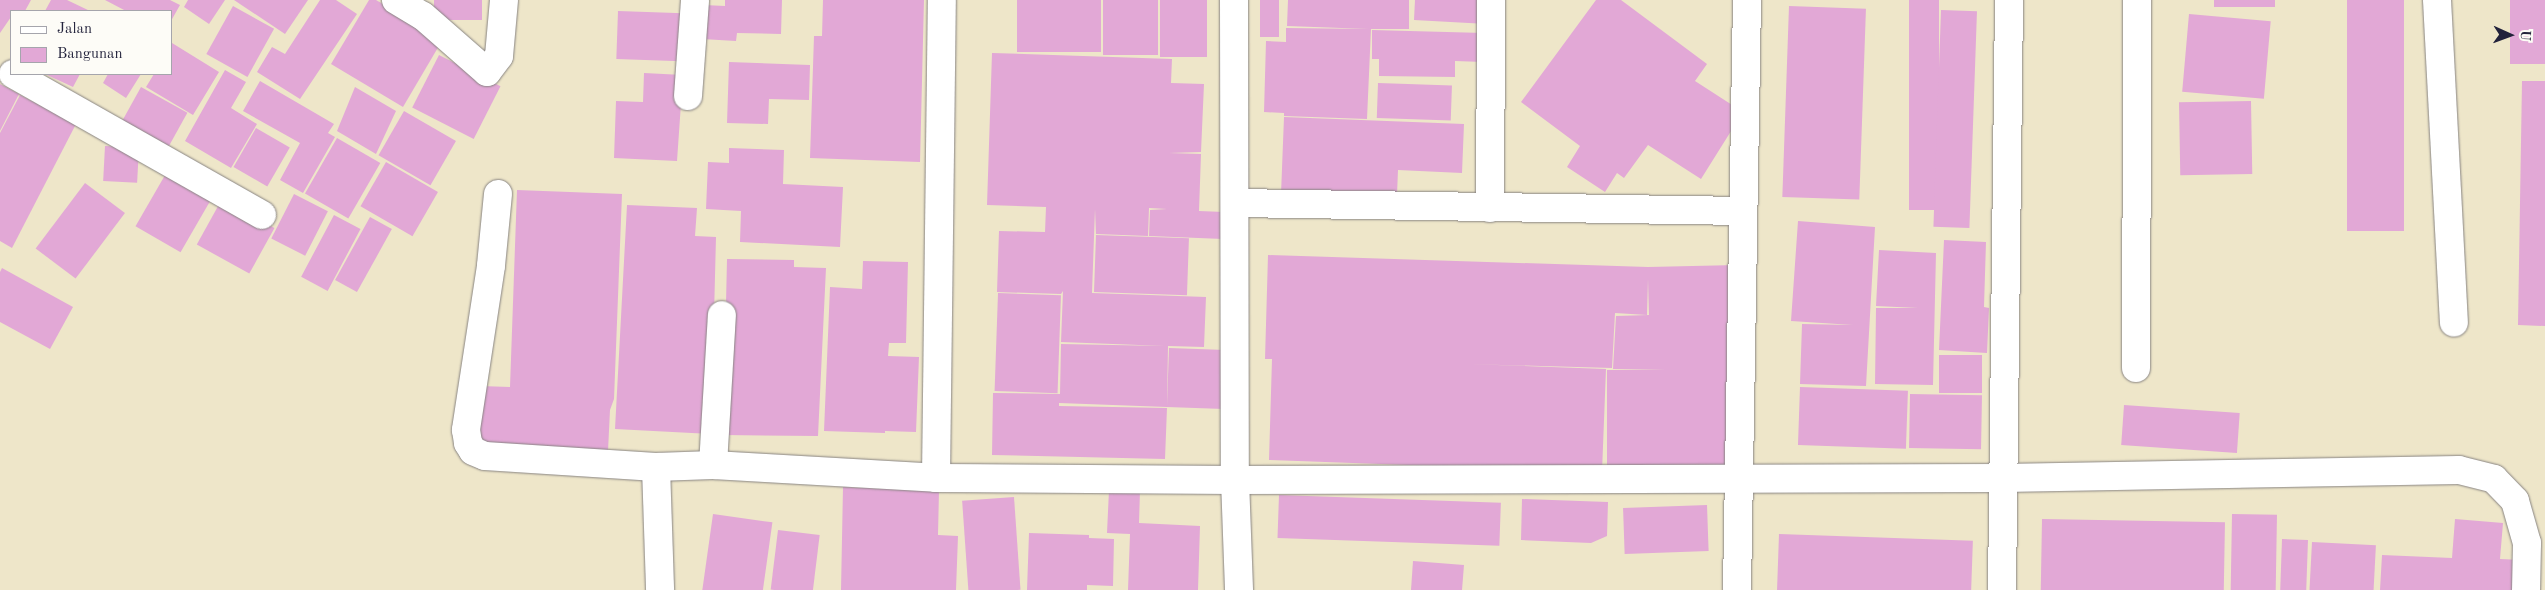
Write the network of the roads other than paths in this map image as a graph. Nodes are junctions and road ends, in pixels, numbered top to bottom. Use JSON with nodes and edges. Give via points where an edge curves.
{"nodes":[{"id":1,"x":396,"y":0,"type":"edge"},
{"id":2,"x":504,"y":0,"type":"edge"},
{"id":3,"x":695,"y":0,"type":"edge"},
{"id":4,"x":942,"y":0,"type":"edge"},
{"id":5,"x":1234,"y":0,"type":"edge"},
{"id":6,"x":1491,"y":0,"type":"edge"},
{"id":7,"x":1747,"y":0,"type":"edge"},
{"id":8,"x":2009,"y":0,"type":"edge"},
{"id":9,"x":2137,"y":0,"type":"edge"},
{"id":10,"x":2437,"y":0,"type":"edge"},
{"id":11,"x":16,"y":75,"type":"edge"},
{"id":12,"x":688,"y":96,"type":"dead end"},
{"id":13,"x":498,"y":194,"type":"dead end"},
{"id":14,"x":1235,"y":203,"type":"junction"},
{"id":15,"x":1490,"y":208,"type":"junction"},
{"id":16,"x":1743,"y":211,"type":"junction"},
{"id":17,"x":262,"y":215,"type":"dead end"},
{"id":18,"x":722,"y":315,"type":"dead end"},
{"id":19,"x":2454,"y":323,"type":"dead end"},
{"id":20,"x":2136,"y":368,"type":"dead end"},
{"id":21,"x":713,"y":465,"type":"junction"},
{"id":22,"x":656,"y":467,"type":"junction"},
{"id":23,"x":936,"y":478,"type":"junction"},
{"id":24,"x":1740,"y":478,"type":"junction"},
{"id":25,"x":2003,"y":478,"type":"junction"},
{"id":26,"x":1235,"y":480,"type":"junction"},
{"id":27,"x":660,"y":590,"type":"edge"},
{"id":28,"x":1239,"y":590,"type":"edge"},
{"id":29,"x":1737,"y":590,"type":"edge"},
{"id":30,"x":2002,"y":590,"type":"edge"},
{"id":31,"x":2526,"y":590,"type":"edge"}],
"edges":[{"from":1,"to":2,"type":"street","via":[[422,16],[487,72],[499,56]]},
{"from":3,"to":12,"type":"street"},
{"from":4,"to":23,"type":"street"},
{"from":5,"to":14,"type":"street"},
{"from":6,"to":15,"type":"street"},
{"from":7,"to":16,"type":"street"},
{"from":8,"to":25,"type":"street"},
{"from":9,"to":20,"type":"street"},
{"from":10,"to":19,"type":"street"},
{"from":11,"to":17,"type":"street"},
{"from":13,"to":22,"type":"street","via":[[491,266],[466,430],[468,443],[473,451],[485,456]]},
{"from":14,"to":15,"type":"street"},
{"from":14,"to":26,"type":"street"},
{"from":15,"to":16,"type":"street"},
{"from":16,"to":24,"type":"street"},
{"from":18,"to":21,"type":"street"},
{"from":21,"to":22,"type":"street"},
{"from":21,"to":23,"type":"street"},
{"from":22,"to":27,"type":"street"},
{"from":23,"to":26,"type":"street"},
{"from":24,"to":25,"type":"street"},
{"from":24,"to":26,"type":"street"},
{"from":24,"to":29,"type":"street"},
{"from":25,"to":30,"type":"street"},
{"from":25,"to":31,"type":"street","via":[[2474,472],[2494,478],[2515,501],[2527,544]]},
{"from":26,"to":28,"type":"street"}]}
